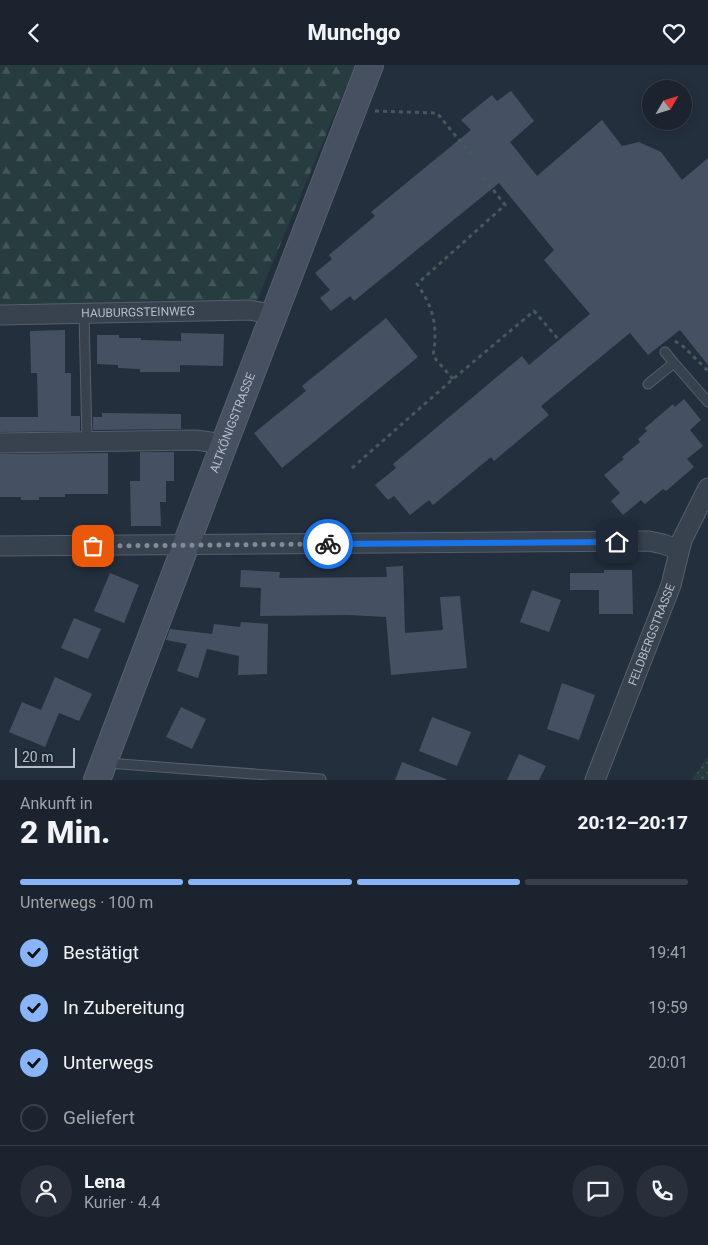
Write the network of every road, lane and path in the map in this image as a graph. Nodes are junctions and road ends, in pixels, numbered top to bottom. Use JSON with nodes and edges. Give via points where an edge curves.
{"nodes":[{"id":1,"x":370,"y":65,"type":"edge"},
{"id":2,"x":353,"y":111,"type":"junction"},
{"id":3,"x":473,"y":157,"type":"dead end"},
{"id":4,"x":484,"y":178,"type":"dead end"},
{"id":5,"x":84,"y":314,"type":"junction"},
{"id":6,"x":0,"y":315,"type":"edge"},
{"id":7,"x":274,"y":315,"type":"junction"},
{"id":8,"x":670,"y":338,"type":"dead end"},
{"id":9,"x":559,"y":340,"type":"dead end"},
{"id":10,"x":665,"y":352,"type":"dead end"},
{"id":11,"x":674,"y":363,"type":"junction"},
{"id":12,"x":708,"y":371,"type":"edge"},
{"id":13,"x":453,"y":379,"type":"junction"},
{"id":14,"x":648,"y":384,"type":"dead end"},
{"id":15,"x":708,"y":402,"type":"edge"},
{"id":16,"x":0,"y":443,"type":"edge"},
{"id":17,"x":87,"y":443,"type":"junction"},
{"id":18,"x":223,"y":447,"type":"junction"},
{"id":19,"x":352,"y":468,"type":"dead end"},
{"id":20,"x":708,"y":488,"type":"edge"},
{"id":21,"x":186,"y":545,"type":"junction"},
{"id":22,"x":0,"y":546,"type":"edge"},
{"id":23,"x":679,"y":550,"type":"junction"},
{"id":24,"x":101,"y":772,"type":"edge"},
{"id":25,"x":321,"y":779,"type":"edge"},
{"id":26,"x":595,"y":780,"type":"edge"}],
"edges":[{"from":1,"to":2,"type":"street","name":"ALTKÖNIGSTRASSE"},
{"from":2,"to":3,"type":"path","via":[[437,113]]},
{"from":2,"to":7,"type":"street","name":"ALTKÖNIGSTRASSE"},
{"from":4,"to":13,"type":"path","via":[[505,205],[417,284],[435,321],[433,356]]},
{"from":5,"to":6,"type":"street","name":"HAUBURGSTEINWEG"},
{"from":5,"to":7,"type":"street","name":"HAUBURGSTEINWEG","via":[[250,311]]},
{"from":5,"to":17,"type":"lane"},
{"from":7,"to":18,"type":"street","name":"ALTKÖNIGSTRASSE"},
{"from":8,"to":12,"type":"path"},
{"from":9,"to":13,"type":"path","via":[[534,311]]},
{"from":10,"to":11,"type":"lane"},
{"from":11,"to":14,"type":"lane"},
{"from":11,"to":15,"type":"lane"},
{"from":13,"to":19,"type":"path"},
{"from":16,"to":17,"type":"street"},
{"from":17,"to":18,"type":"street","via":[[196,440]]},
{"from":18,"to":21,"type":"street","name":"ALTKÖNIGSTRASSE"},
{"from":20,"to":23,"type":"street","name":"FELDBERGSTRASSE"},
{"from":21,"to":22,"type":"street"},
{"from":21,"to":23,"type":"street","via":[[649,541]]},
{"from":21,"to":24,"type":"street","name":"ALTKÖNIGSTRASSE"},
{"from":23,"to":26,"type":"street","name":"FELDBERGSTRASSE","via":[[670,585]]},
{"from":24,"to":25,"type":"lane"}]}
